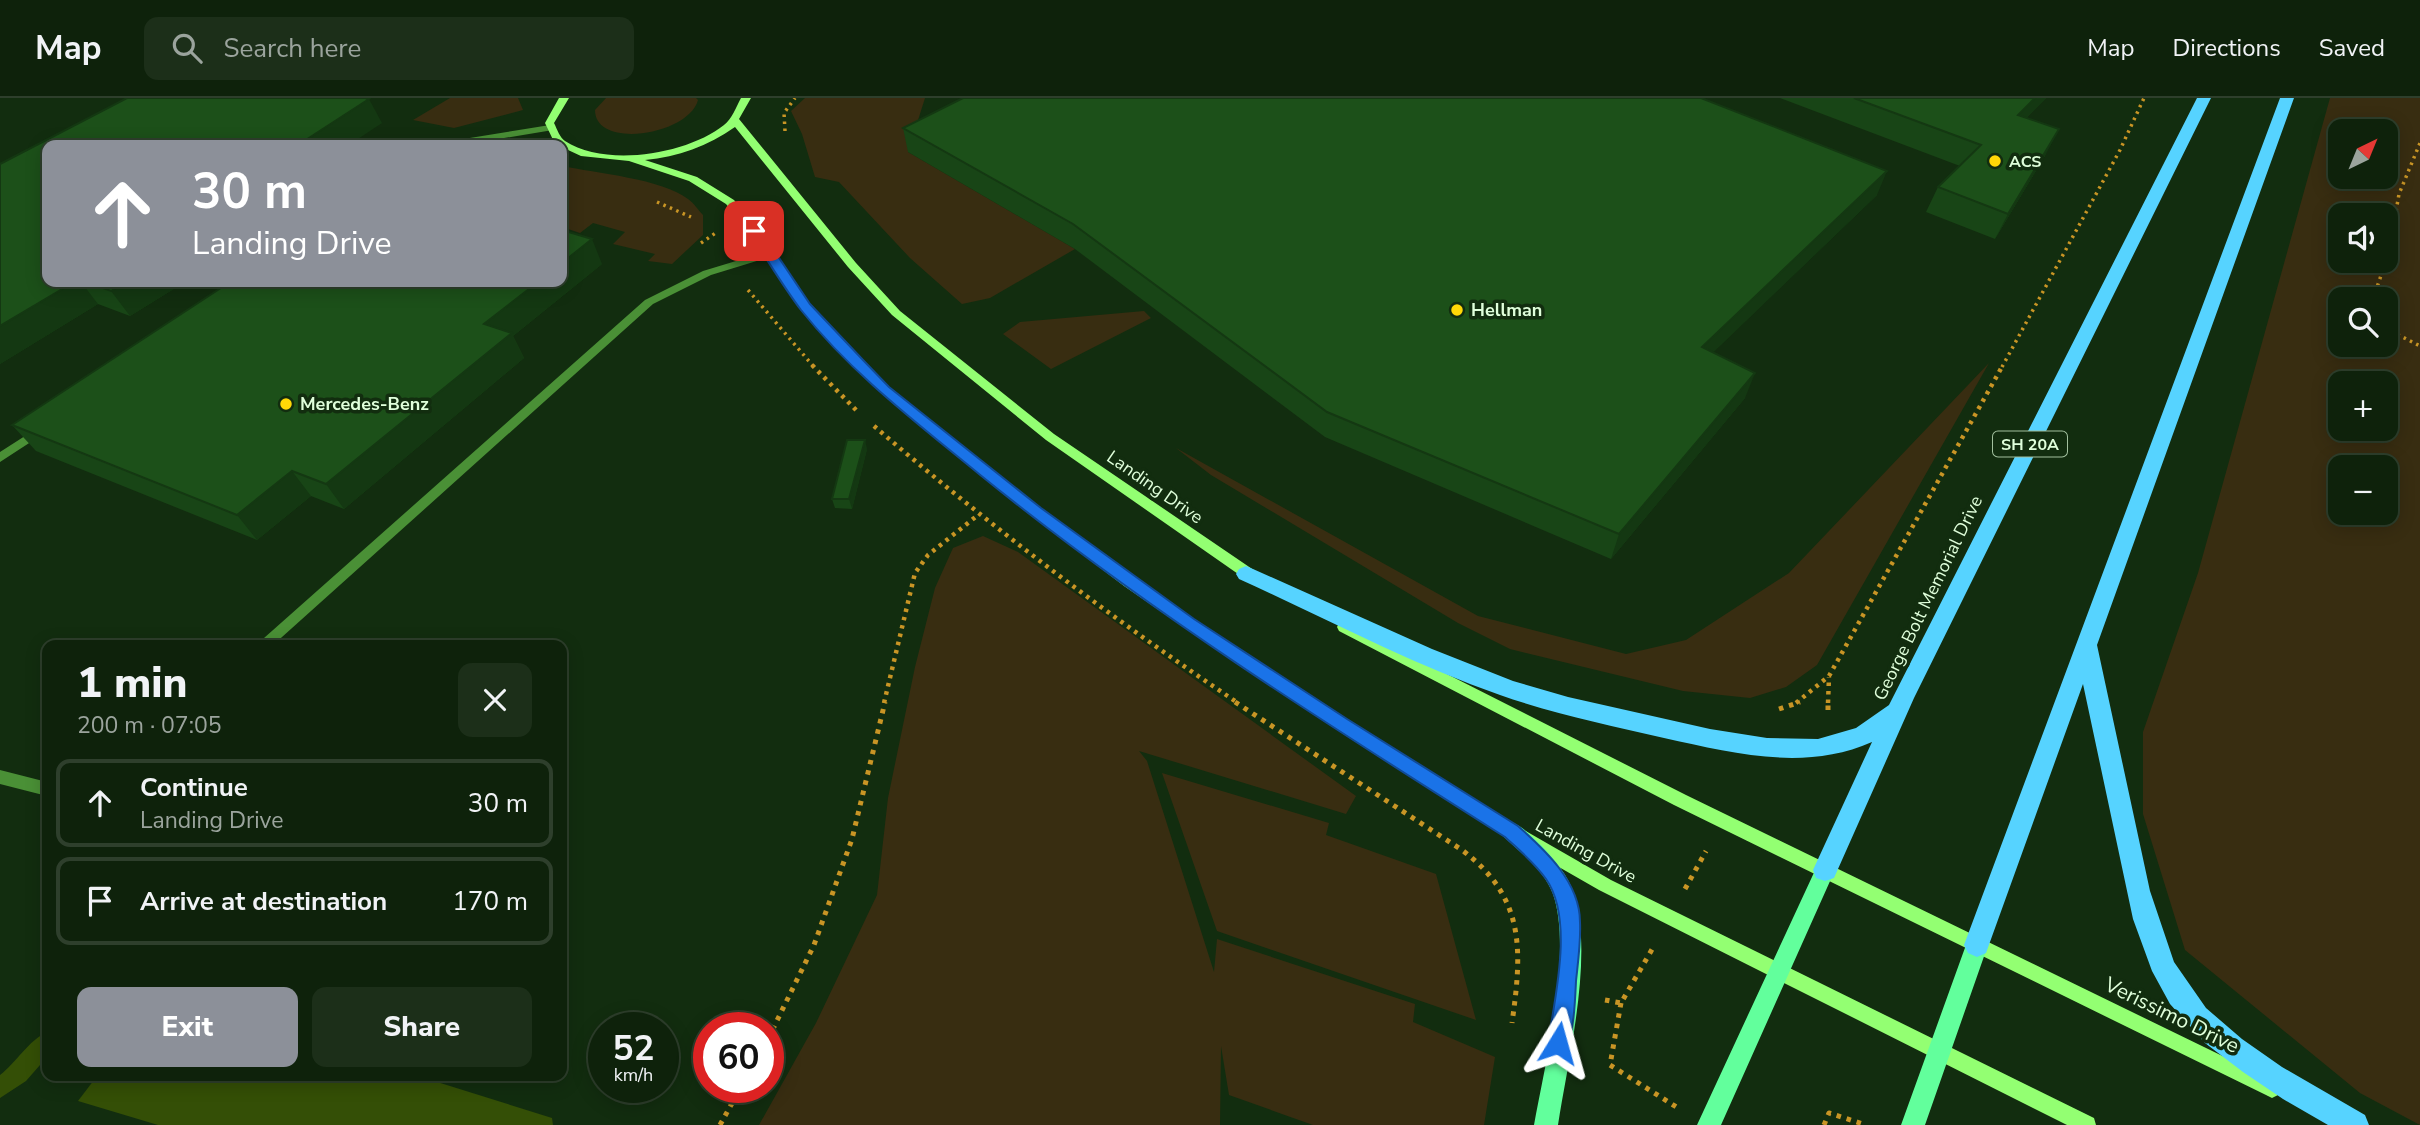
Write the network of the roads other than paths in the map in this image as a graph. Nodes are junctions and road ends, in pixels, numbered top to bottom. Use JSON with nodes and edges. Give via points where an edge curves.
{"nodes":[{"id":1,"x":564,"y":98,"type":"edge"},
{"id":2,"x":746,"y":98,"type":"edge"},
{"id":3,"x":2204,"y":98,"type":"edge"},
{"id":4,"x":2287,"y":98,"type":"edge"},
{"id":5,"x":554,"y":102,"type":"edge"},
{"id":6,"x":735,"y":121,"type":"junction"},
{"id":7,"x":550,"y":128,"type":"junction"},
{"id":8,"x":476,"y":140,"type":"edge"},
{"id":9,"x":557,"y":140,"type":"edge"},
{"id":10,"x":567,"y":147,"type":"edge"},
{"id":11,"x":633,"y":159,"type":"junction"},
{"id":12,"x":769,"y":254,"type":"junction"},
{"id":13,"x":44,"y":427,"type":"edge"},
{"id":14,"x":0,"y":458,"type":"edge"},
{"id":15,"x":1247,"y":574,"type":"junction"},
{"id":16,"x":269,"y":640,"type":"edge"},
{"id":17,"x":2088,"y":646,"type":"junction"},
{"id":18,"x":1903,"y":698,"type":"junction"},
{"id":19,"x":0,"y":778,"type":"edge"},
{"id":20,"x":42,"y":788,"type":"edge"},
{"id":21,"x":1511,"y":831,"type":"junction"},
{"id":22,"x":1825,"y":870,"type":"junction"},
{"id":23,"x":1977,"y":945,"type":"junction"},
{"id":24,"x":1779,"y":971,"type":"junction"},
{"id":25,"x":1939,"y":1051,"type":"junction"},
{"id":26,"x":1546,"y":1125,"type":"edge"},
{"id":27,"x":1709,"y":1125,"type":"edge"},
{"id":28,"x":1913,"y":1125,"type":"edge"},
{"id":29,"x":2087,"y":1125,"type":"edge"},
{"id":30,"x":2347,"y":1125,"type":"edge"},
{"id":31,"x":2355,"y":1125,"type":"edge"}],
"edges":[{"from":1,"to":5,"type":"street"},
{"from":2,"to":6,"type":"street"},
{"from":3,"to":18,"type":"highway","name":"George Bolt Memorial Drive","number":"SH 20A"},
{"from":4,"to":17,"type":"highway"},
{"from":5,"to":7,"type":"street"},
{"from":6,"to":11,"type":"street","via":[[693,147]]},
{"from":6,"to":15,"type":"street","name":"Landing Drive","via":[[897,313],[1050,436]]},
{"from":7,"to":8,"type":"lane"},
{"from":7,"to":9,"type":"street"},
{"from":10,"to":11,"type":"street","via":[[608,159]]},
{"from":11,"to":12,"type":"street","name":"Landing Drive","via":[[714,190],[740,213]]},
{"from":12,"to":16,"type":"lane","via":[[723,265],[679,283],[649,302]]},
{"from":12,"to":21,"type":"street","name":"Landing Drive","via":[[806,307],[885,390],[1036,512],[1248,664]]},
{"from":13,"to":14,"type":"lane"},
{"from":15,"to":18,"type":"highway","via":[[1485,680],[1549,703],[1733,743],[1808,749],[1861,738],[1883,723]]},
{"from":15,"to":22,"type":"street","name":"Landing Drive","via":[[1406,662]]},
{"from":17,"to":23,"type":"highway"},
{"from":17,"to":31,"type":"highway","via":[[2101,729],[2144,918],[2175,986],[2195,1015],[2228,1045]]},
{"from":18,"to":22,"type":"highway","name":"George Bolt Memorial Drive","number":"SH 20A"},
{"from":19,"to":20,"type":"lane"},
{"from":21,"to":24,"type":"street","name":"Landing Drive","via":[[1605,885]]},
{"from":21,"to":26,"type":"main road","via":[[1553,874],[1571,919],[1566,992]]},
{"from":22,"to":23,"type":"street","name":"Verissimo Drive"},
{"from":22,"to":24,"type":"main road","name":"George Bolt Memorial Drive"},
{"from":23,"to":25,"type":"main road"},
{"from":23,"to":30,"type":"street","name":"Verissimo Drive"},
{"from":24,"to":25,"type":"street","name":"Landing Drive"},
{"from":24,"to":27,"type":"main road","name":"George Bolt Memorial Drive"},
{"from":25,"to":28,"type":"main road"},
{"from":25,"to":29,"type":"street"}]}
